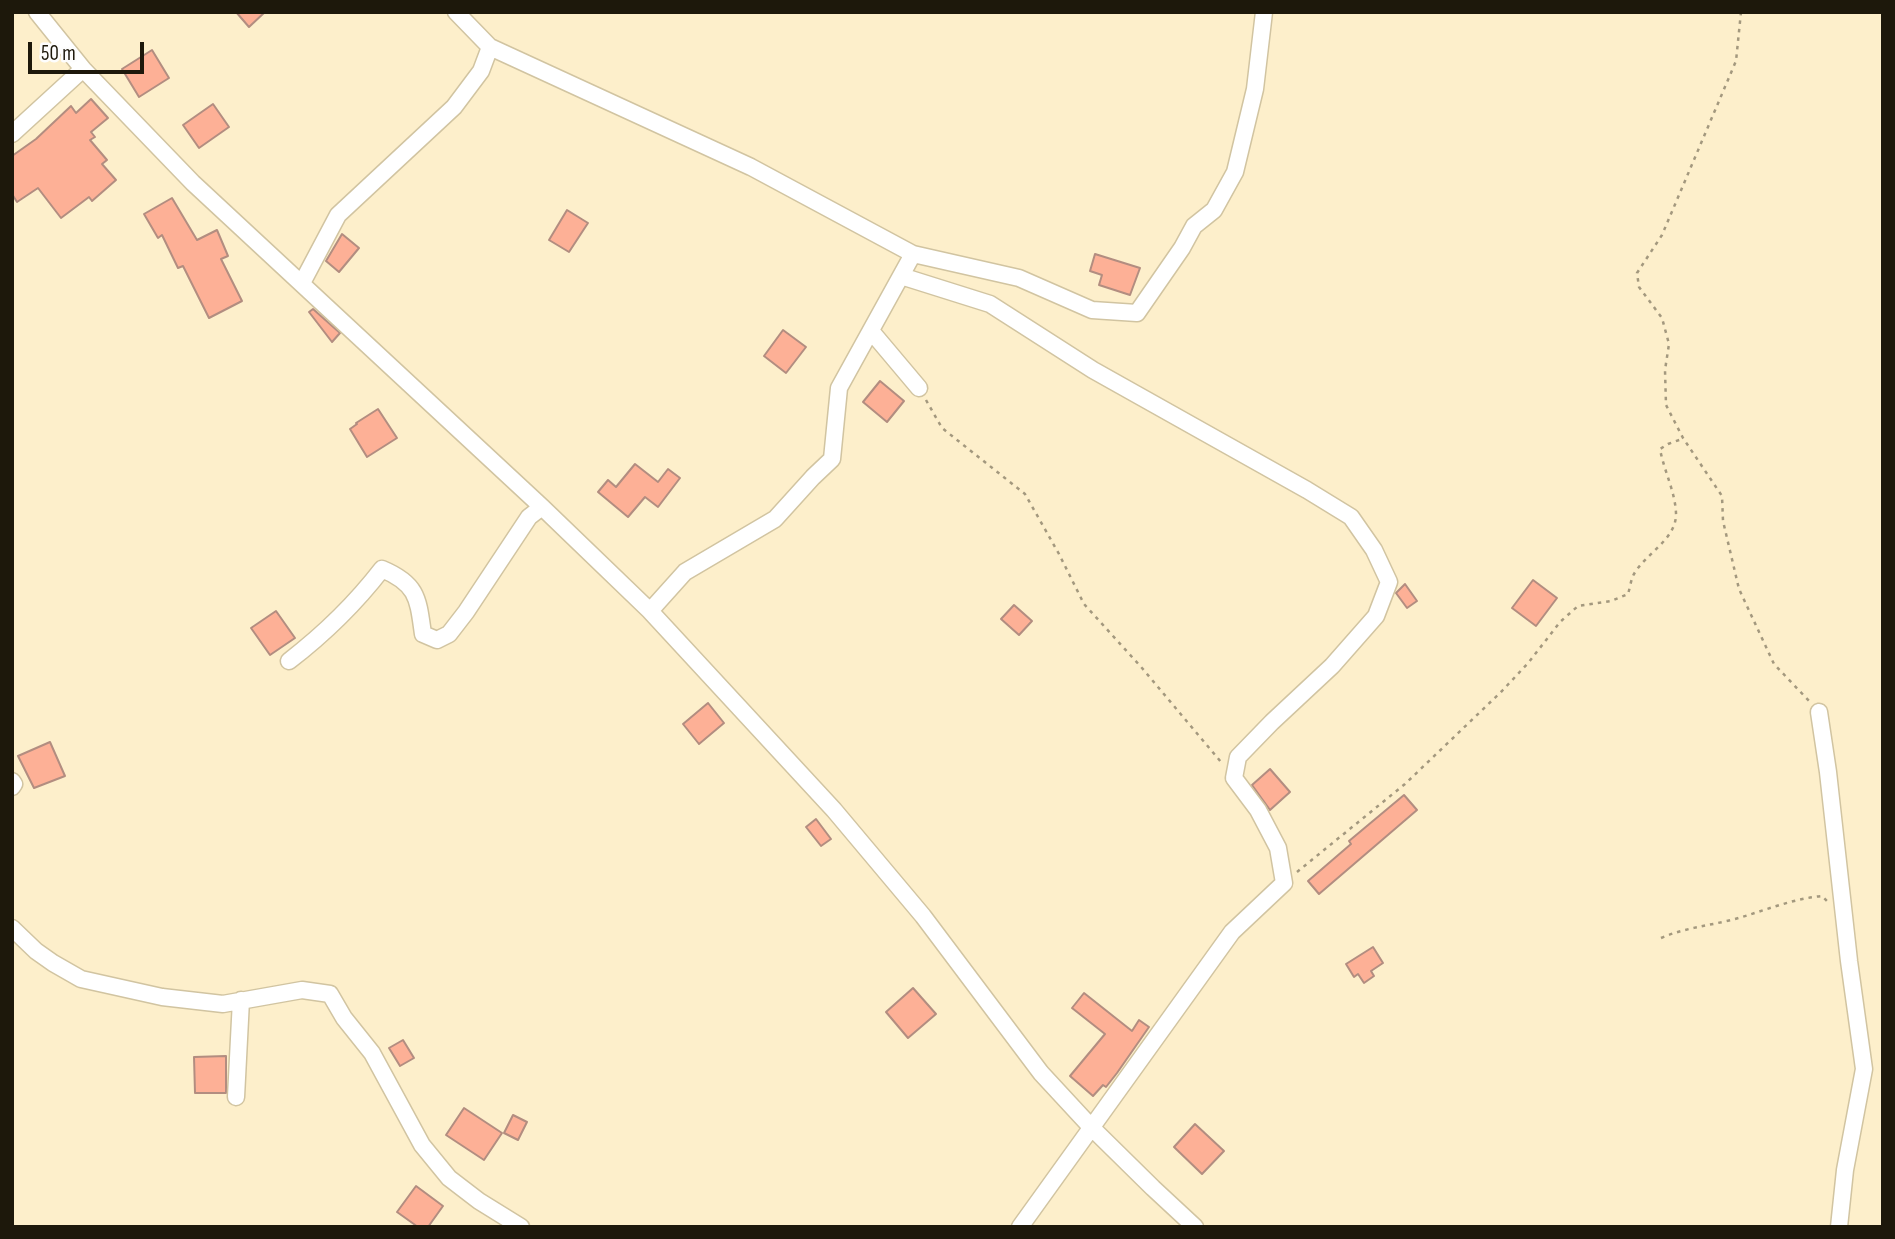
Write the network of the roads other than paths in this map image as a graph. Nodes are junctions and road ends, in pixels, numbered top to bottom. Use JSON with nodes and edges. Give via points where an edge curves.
{"nodes":[{"id":1,"x":37,"y":12,"type":"edge"},
{"id":2,"x":456,"y":12,"type":"edge"},
{"id":3,"x":1264,"y":12,"type":"edge"},
{"id":4,"x":491,"y":47,"type":"junction"},
{"id":5,"x":83,"y":69,"type":"junction"},
{"id":6,"x":12,"y":134,"type":"edge"},
{"id":7,"x":913,"y":254,"type":"junction"},
{"id":8,"x":901,"y":276,"type":"junction"},
{"id":9,"x":302,"y":284,"type":"junction"},
{"id":10,"x":871,"y":331,"type":"junction"},
{"id":11,"x":919,"y":388,"type":"road end"},
{"id":12,"x":542,"y":507,"type":"junction"},
{"id":13,"x":650,"y":611,"type":"junction"},
{"id":14,"x":289,"y":661,"type":"dead end"},
{"id":15,"x":1819,"y":712,"type":"road end"},
{"id":16,"x":12,"y":781,"type":"edge"},
{"id":17,"x":12,"y":787,"type":"edge"},
{"id":18,"x":12,"y":928,"type":"edge"},
{"id":19,"x":241,"y":1000,"type":"junction"},
{"id":20,"x":236,"y":1097,"type":"dead end"},
{"id":21,"x":1091,"y":1127,"type":"junction"},
{"id":22,"x":521,"y":1227,"type":"edge"},
{"id":23,"x":1020,"y":1227,"type":"edge"},
{"id":24,"x":1195,"y":1227,"type":"edge"},
{"id":25,"x":1839,"y":1227,"type":"edge"}],
"edges":[{"from":1,"to":5,"type":"street"},
{"from":2,"to":4,"type":"street"},
{"from":3,"to":7,"type":"street","via":[[1255,89],[1235,172],[1214,210],[1194,226],[1137,313],[1092,310],[1019,278]]},
{"from":4,"to":7,"type":"street","via":[[751,167]]},
{"from":4,"to":9,"type":"street","via":[[481,71],[454,107],[338,215]]},
{"from":5,"to":6,"type":"street"},
{"from":5,"to":9,"type":"street","via":[[193,183]]},
{"from":7,"to":8,"type":"street"},
{"from":8,"to":10,"type":"street"},
{"from":8,"to":21,"type":"street","via":[[990,304],[1093,370],[1340,510],[1374,550],[1389,582],[1376,616],[1332,666],[1238,757],[1234,778],[1278,848],[1284,883],[1232,932]]},
{"from":9,"to":12,"type":"street"},
{"from":10,"to":11,"type":"street"},
{"from":10,"to":13,"type":"street","via":[[839,388],[832,459],[775,519],[685,572]]},
{"from":12,"to":13,"type":"street"},
{"from":12,"to":14,"type":"street","via":[[529,517],[449,634],[437,640],[423,635],[411,588],[382,569],[327,630]]},
{"from":13,"to":21,"type":"street","via":[[834,810],[923,916],[1041,1073]]},
{"from":15,"to":25,"type":"street","via":[[1864,1069]]},
{"from":16,"to":17,"type":"street"},
{"from":18,"to":19,"type":"street","via":[[36,951],[81,979],[162,997],[223,1004]]},
{"from":19,"to":20,"type":"street"},
{"from":19,"to":22,"type":"street","via":[[302,990],[330,994],[372,1053],[422,1144],[449,1178]]},
{"from":21,"to":23,"type":"street"},
{"from":21,"to":24,"type":"street"}]}
